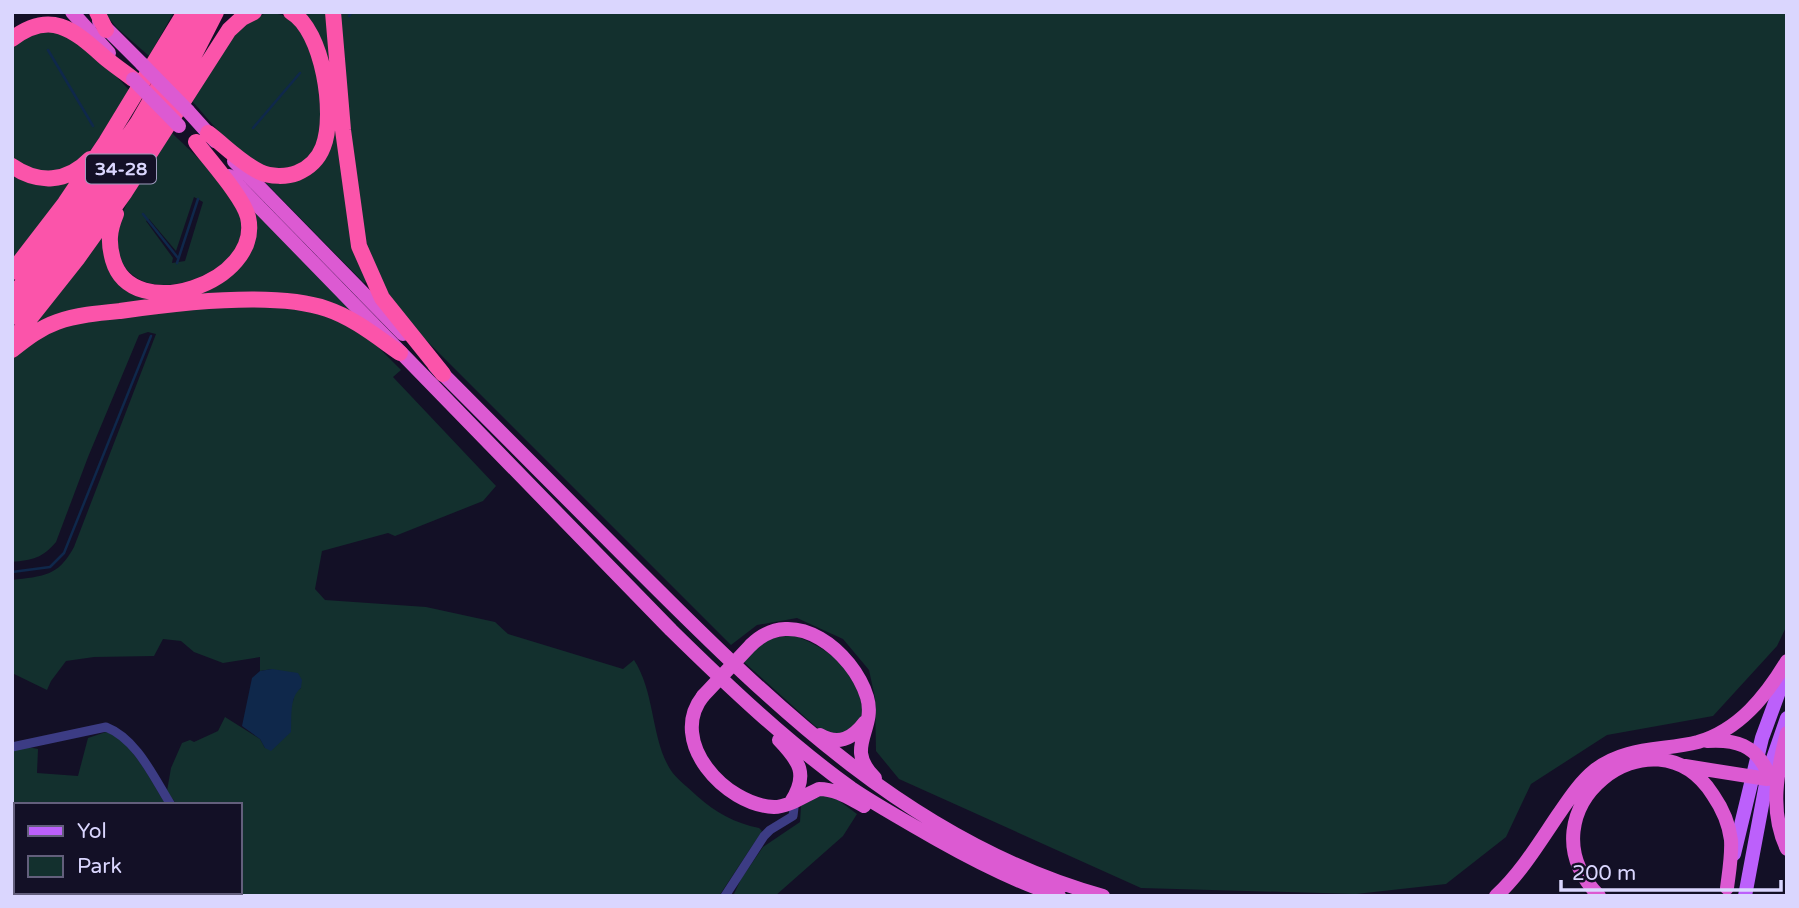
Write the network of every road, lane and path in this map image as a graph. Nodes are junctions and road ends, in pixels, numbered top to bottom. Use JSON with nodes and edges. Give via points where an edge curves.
{"nodes":[{"id":1,"x":72,"y":12,"type":"edge"},
{"id":2,"x":91,"y":12,"type":"edge"},
{"id":3,"x":97,"y":12,"type":"edge"},
{"id":4,"x":185,"y":12,"type":"edge"},
{"id":5,"x":202,"y":12,"type":"edge"},
{"id":6,"x":216,"y":12,"type":"edge"},
{"id":7,"x":233,"y":12,"type":"edge"},
{"id":8,"x":254,"y":12,"type":"edge"},
{"id":9,"x":291,"y":12,"type":"edge"},
{"id":10,"x":333,"y":12,"type":"edge"},
{"id":11,"x":106,"y":30,"type":"junction"},
{"id":12,"x":12,"y":39,"type":"edge"},
{"id":13,"x":209,"y":58,"type":"junction"},
{"id":14,"x":134,"y":79,"type":"junction"},
{"id":15,"x":202,"y":138,"type":"junction"},
{"id":16,"x":106,"y":142,"type":"junction"},
{"id":17,"x":12,"y":166,"type":"edge"},
{"id":18,"x":125,"y":192,"type":"junction"},
{"id":19,"x":12,"y":272,"type":"edge"},
{"id":20,"x":12,"y":297,"type":"edge"},
{"id":21,"x":12,"y":317,"type":"edge"},
{"id":22,"x":12,"y":341,"type":"edge"},
{"id":23,"x":12,"y":350,"type":"edge"},
{"id":24,"x":400,"y":352,"type":"junction"},
{"id":25,"x":443,"y":374,"type":"junction"},
{"id":26,"x":1787,"y":660,"type":"edge"},
{"id":27,"x":710,"y":668,"type":"junction"},
{"id":28,"x":1787,"y":670,"type":"edge"},
{"id":29,"x":770,"y":699,"type":"junction"},
{"id":30,"x":868,"y":718,"type":"junction"},
{"id":31,"x":1787,"y":718,"type":"edge"},
{"id":32,"x":1787,"y":733,"type":"edge"},
{"id":33,"x":1697,"y":742,"type":"junction"},
{"id":34,"x":12,"y":747,"type":"edge"},
{"id":35,"x":1758,"y":755,"type":"junction"},
{"id":36,"x":1680,"y":765,"type":"junction"},
{"id":37,"x":1762,"y":776,"type":"junction"},
{"id":38,"x":792,"y":802,"type":"junction"},
{"id":39,"x":170,"y":803,"type":"edge"},
{"id":40,"x":901,"y":803,"type":"junction"},
{"id":41,"x":1787,"y":849,"type":"edge"},
{"id":42,"x":978,"y":862,"type":"junction"},
{"id":43,"x":1727,"y":892,"type":"edge"},
{"id":44,"x":725,"y":896,"type":"edge"},
{"id":45,"x":1059,"y":896,"type":"edge"},
{"id":46,"x":1103,"y":896,"type":"edge"},
{"id":47,"x":1496,"y":896,"type":"edge"},
{"id":48,"x":1599,"y":896,"type":"edge"},
{"id":49,"x":1745,"y":896,"type":"edge"}],
"edges":[{"from":1,"to":14,"type":"highway"},
{"from":2,"to":11,"type":"highway"},
{"from":3,"to":11,"type":"highway"},
{"from":4,"to":16,"type":"highway"},
{"from":5,"to":20,"type":"highway","number":"34-28","via":[[138,122]]},
{"from":6,"to":21,"type":"highway","number":"34-28","via":[[191,61],[77,237]]},
{"from":7,"to":13,"type":"highway"},
{"from":8,"to":13,"type":"highway","via":[[229,30]]},
{"from":9,"to":15,"type":"highway","via":[[308,29],[323,68],[326,134],[312,165],[289,176],[261,173]]},
{"from":10,"to":25,"type":"highway","via":[[359,246],[382,298]]},
{"from":11,"to":15,"type":"highway","bridge":true,"via":[[188,111]]},
{"from":12,"to":14,"type":"highway","via":[[32,27],[70,29]]},
{"from":13,"to":18,"type":"highway"},
{"from":14,"to":15,"type":"highway","bridge":true,"via":[[179,126]]},
{"from":15,"to":18,"type":"highway","via":[[248,218],[243,251],[219,276],[169,293],[131,284],[115,266],[109,239]]},
{"from":15,"to":24,"type":"highway"},
{"from":15,"to":25,"type":"highway"},
{"from":16,"to":17,"type":"highway","via":[[86,164],[62,177],[37,178]]},
{"from":16,"to":19,"type":"highway"},
{"from":18,"to":22,"type":"highway"},
{"from":23,"to":24,"type":"highway","via":[[38,330],[77,316],[197,303],[300,301],[345,317]]},
{"from":24,"to":27,"type":"highway"},
{"from":25,"to":29,"type":"highway"},
{"from":26,"to":33,"type":"highway","via":[[1754,708]]},
{"from":27,"to":38,"type":"highway","via":[[797,760],[801,780]]},
{"from":27,"to":42,"type":"highway","via":[[852,788]]},
{"from":28,"to":35,"type":"main road"},
{"from":29,"to":30,"type":"highway","via":[[834,741],[851,737]]},
{"from":29,"to":40,"type":"highway"},
{"from":30,"to":38,"type":"highway","bridge":true,"via":[[862,683],[846,661],[801,630],[785,628],[763,634],[702,696],[690,726],[709,771],[752,802],[773,807]]},
{"from":30,"to":40,"type":"highway","via":[[861,743],[863,762]]},
{"from":31,"to":37,"type":"main road"},
{"from":32,"to":41,"type":"highway","via":[[1776,806]]},
{"from":33,"to":35,"type":"highway","via":[[1733,741]]},
{"from":33,"to":47,"type":"highway","via":[[1635,752],[1604,763],[1569,800]]},
{"from":34,"to":39,"type":"street","via":[[106,727],[133,747]]},
{"from":35,"to":37,"type":"main road"},
{"from":36,"to":37,"type":"highway"},
{"from":36,"to":43,"type":"highway","via":[[1708,787],[1728,825]]},
{"from":36,"to":48,"type":"highway","via":[[1641,760],[1615,768],[1581,803],[1574,827],[1576,857]]},
{"from":37,"to":43,"type":"main road"},
{"from":37,"to":49,"type":"main road"},
{"from":38,"to":42,"type":"highway","via":[[819,789],[832,790]]},
{"from":38,"to":44,"type":"street","via":[[793,816],[764,836]]},
{"from":40,"to":46,"type":"highway","via":[[1047,878]]},
{"from":42,"to":45,"type":"highway"}]}
